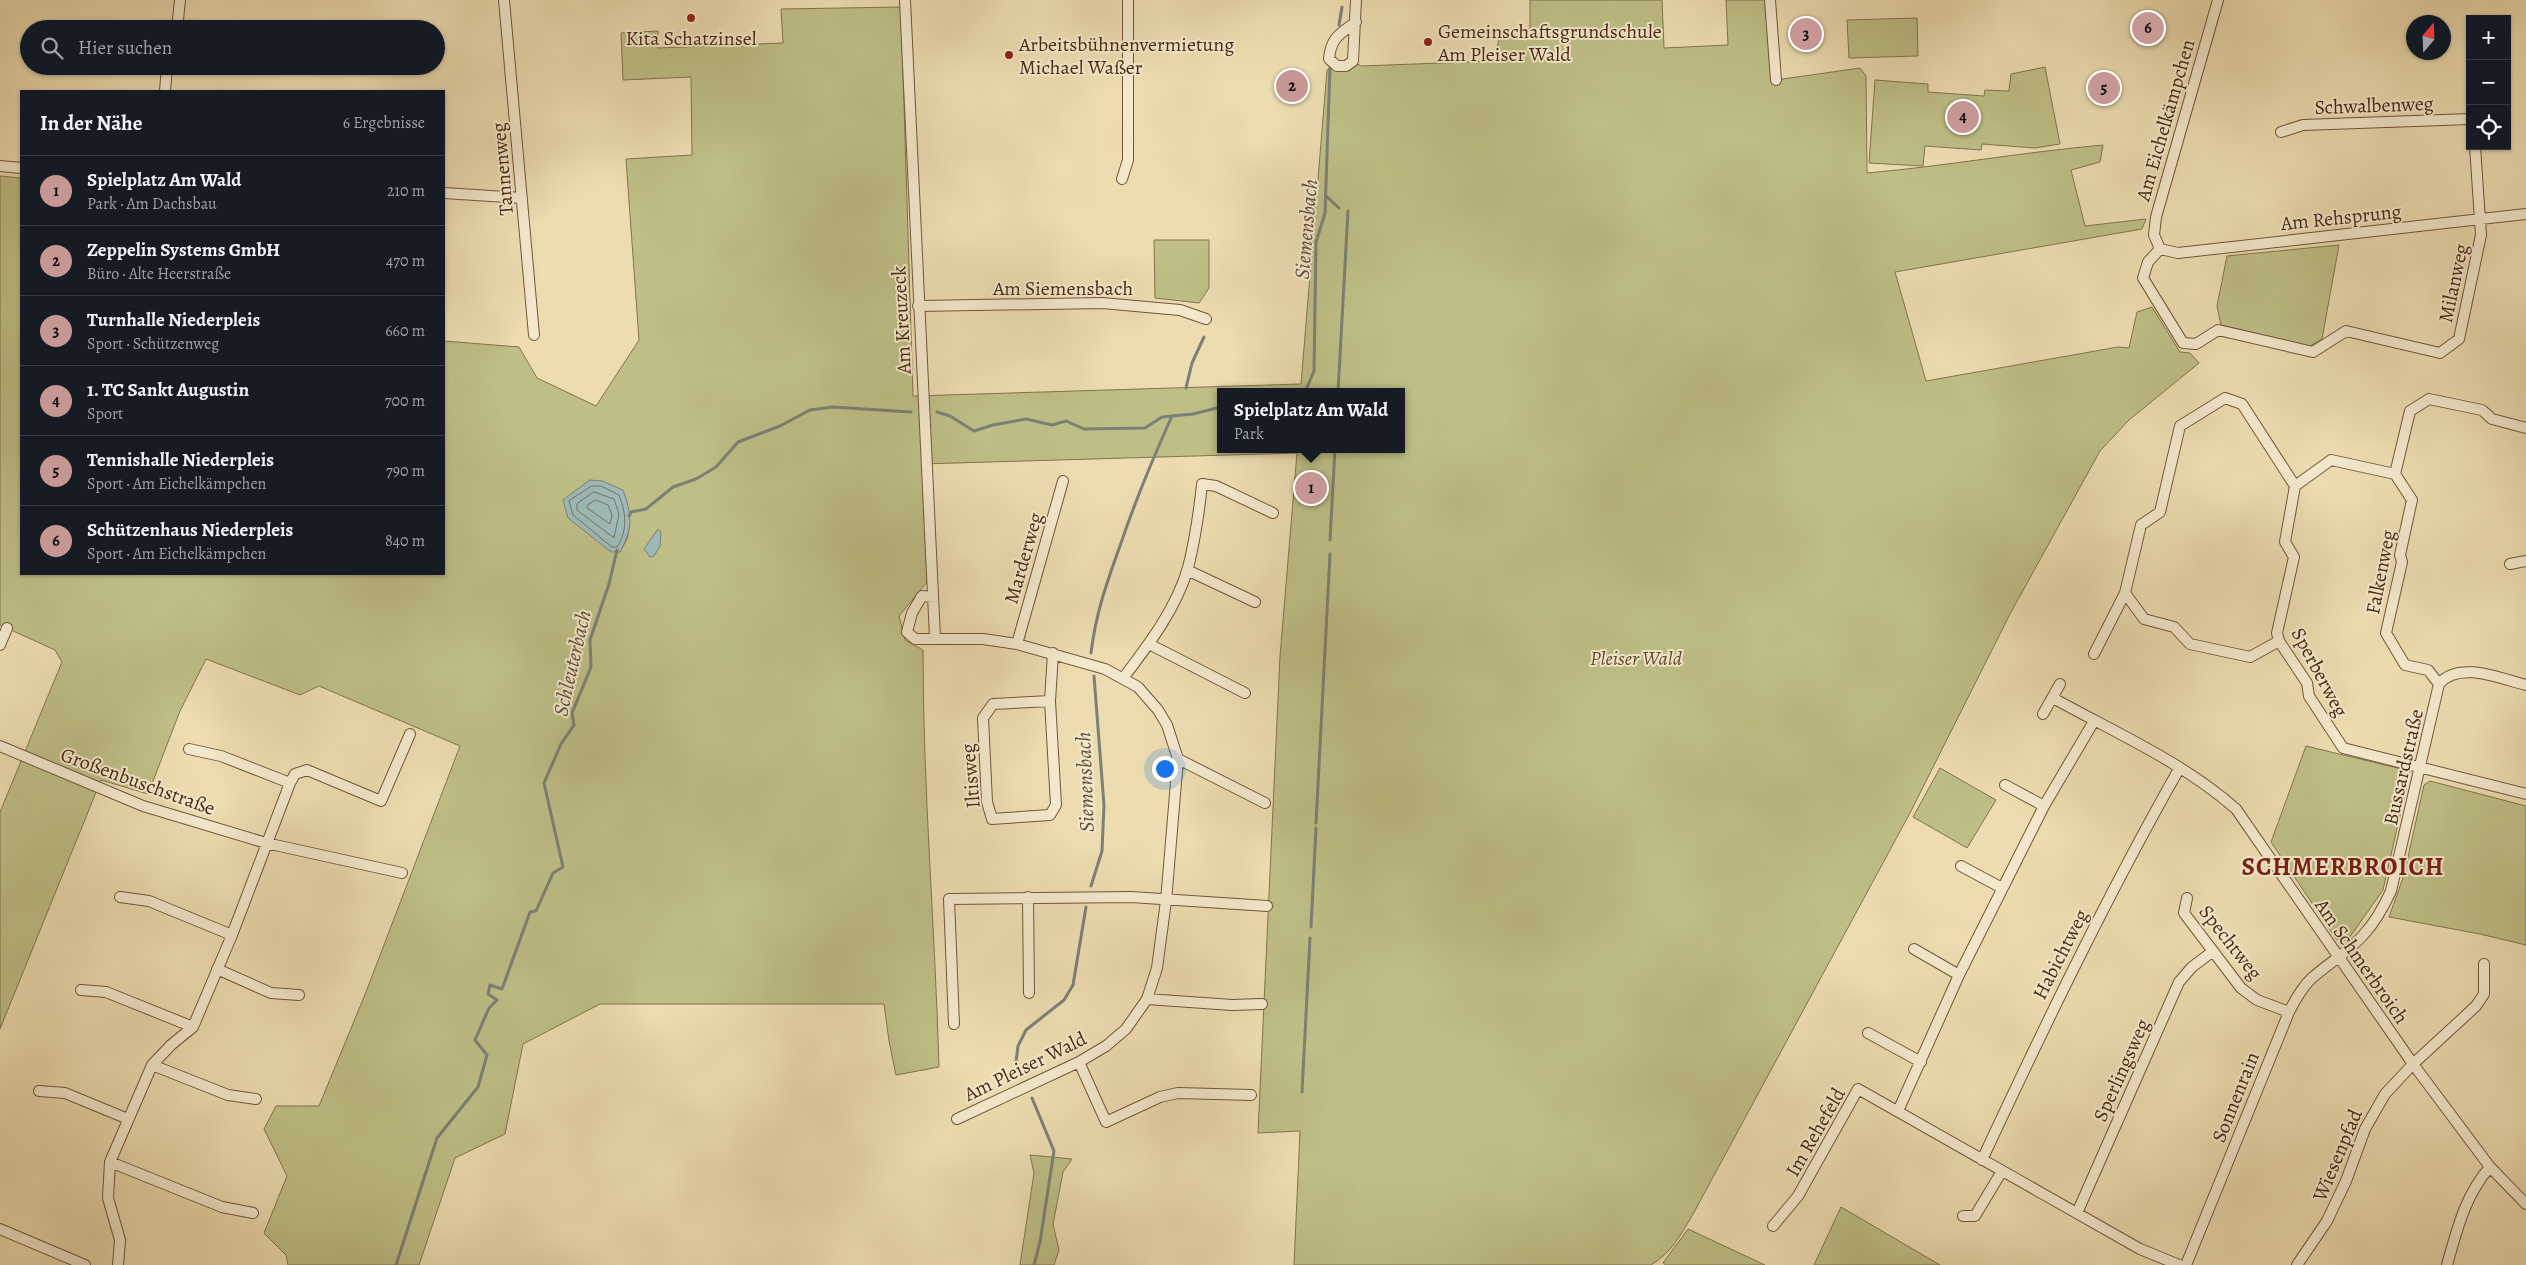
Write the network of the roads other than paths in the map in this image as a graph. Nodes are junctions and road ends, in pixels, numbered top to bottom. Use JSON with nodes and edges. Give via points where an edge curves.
{"nodes":[{"id":1,"x":180,"y":0,"type":"edge"},
{"id":2,"x":504,"y":0,"type":"edge"},
{"id":3,"x":905,"y":0,"type":"edge"},
{"id":4,"x":1128,"y":0,"type":"edge"},
{"id":5,"x":1356,"y":0,"type":"edge"},
{"id":6,"x":1770,"y":0,"type":"edge"},
{"id":7,"x":2218,"y":0,"type":"edge"},
{"id":8,"x":178,"y":20,"type":"edge"},
{"id":9,"x":1356,"y":22,"type":"dead end"},
{"id":10,"x":166,"y":75,"type":"edge"},
{"id":11,"x":1776,"y":80,"type":"dead end"},
{"id":12,"x":165,"y":90,"type":"edge"},
{"id":13,"x":2466,"y":119,"type":"edge"},
{"id":14,"x":2281,"y":132,"type":"dead end"},
{"id":15,"x":2475,"y":150,"type":"edge"},
{"id":16,"x":0,"y":166,"type":"edge"},
{"id":17,"x":20,"y":168,"type":"edge"},
{"id":18,"x":1122,"y":179,"type":"dead end"},
{"id":19,"x":445,"y":193,"type":"edge"},
{"id":20,"x":522,"y":198,"type":"junction"},
{"id":21,"x":2526,"y":214,"type":"edge"},
{"id":22,"x":2481,"y":219,"type":"junction"},
{"id":23,"x":2160,"y":249,"type":"junction"},
{"id":24,"x":918,"y":306,"type":"junction"},
{"id":25,"x":1206,"y":319,"type":"dead end"},
{"id":26,"x":534,"y":335,"type":"dead end"},
{"id":27,"x":2526,"y":428,"type":"edge"},
{"id":28,"x":2395,"y":474,"type":"junction"},
{"id":29,"x":1063,"y":481,"type":"dead end"},
{"id":30,"x":2295,"y":486,"type":"junction"},
{"id":31,"x":1273,"y":513,"type":"dead end"},
{"id":32,"x":2526,"y":561,"type":"edge"},
{"id":33,"x":2510,"y":564,"type":"dead end"},
{"id":34,"x":1187,"y":570,"type":"junction"},
{"id":35,"x":2125,"y":593,"type":"junction"},
{"id":36,"x":933,"y":597,"type":"junction"},
{"id":37,"x":1255,"y":602,"type":"dead end"},
{"id":38,"x":8,"y":628,"type":"dead end"},
{"id":39,"x":935,"y":638,"type":"junction"},
{"id":40,"x":2279,"y":641,"type":"junction"},
{"id":41,"x":1017,"y":644,"type":"junction"},
{"id":42,"x":1150,"y":644,"type":"junction"},
{"id":43,"x":0,"y":645,"type":"edge"},
{"id":44,"x":1053,"y":653,"type":"junction"},
{"id":45,"x":2094,"y":654,"type":"dead end"},
{"id":46,"x":1124,"y":677,"type":"junction"},
{"id":47,"x":2060,"y":684,"type":"dead end"},
{"id":48,"x":2439,"y":684,"type":"junction"},
{"id":49,"x":2526,"y":685,"type":"edge"},
{"id":50,"x":1245,"y":693,"type":"dead end"},
{"id":51,"x":2052,"y":698,"type":"junction"},
{"id":52,"x":1050,"y":700,"type":"junction"},
{"id":53,"x":2043,"y":714,"type":"dead end"},
{"id":54,"x":2094,"y":721,"type":"junction"},
{"id":55,"x":410,"y":734,"type":"dead end"},
{"id":56,"x":0,"y":746,"type":"edge"},
{"id":57,"x":189,"y":749,"type":"dead end"},
{"id":58,"x":1178,"y":759,"type":"junction"},
{"id":59,"x":2420,"y":768,"type":"junction"},
{"id":60,"x":2179,"y":769,"type":"junction"},
{"id":61,"x":290,"y":783,"type":"junction"},
{"id":62,"x":2005,"y":785,"type":"dead end"},
{"id":63,"x":2526,"y":794,"type":"edge"},
{"id":64,"x":1265,"y":803,"type":"dead end"},
{"id":65,"x":2044,"y":806,"type":"junction"},
{"id":66,"x":266,"y":843,"type":"junction"},
{"id":67,"x":1961,"y":866,"type":"dead end"},
{"id":68,"x":402,"y":873,"type":"dead end"},
{"id":69,"x":2002,"y":888,"type":"junction"},
{"id":70,"x":120,"y":897,"type":"dead end"},
{"id":71,"x":1028,"y":897,"type":"junction"},
{"id":72,"x":2187,"y":898,"type":"dead end"},
{"id":73,"x":1166,"y":901,"type":"junction"},
{"id":74,"x":1267,"y":906,"type":"dead end"},
{"id":75,"x":232,"y":935,"type":"junction"},
{"id":76,"x":1914,"y":950,"type":"dead end"},
{"id":77,"x":2212,"y":952,"type":"junction"},
{"id":78,"x":2338,"y":959,"type":"junction"},
{"id":79,"x":2484,"y":964,"type":"dead end"},
{"id":80,"x":217,"y":969,"type":"junction"},
{"id":81,"x":1959,"y":976,"type":"junction"},
{"id":82,"x":81,"y":990,"type":"dead end"},
{"id":83,"x":1029,"y":993,"type":"dead end"},
{"id":84,"x":299,"y":995,"type":"dead end"},
{"id":85,"x":1147,"y":999,"type":"junction"},
{"id":86,"x":1262,"y":1004,"type":"dead end"},
{"id":87,"x":2288,"y":1012,"type":"junction"},
{"id":88,"x":954,"y":1024,"type":"dead end"},
{"id":89,"x":193,"y":1027,"type":"junction"},
{"id":90,"x":1868,"y":1033,"type":"dead end"},
{"id":91,"x":1079,"y":1062,"type":"junction"},
{"id":92,"x":1920,"y":1062,"type":"junction"},
{"id":93,"x":2414,"y":1064,"type":"junction"},
{"id":94,"x":152,"y":1065,"type":"junction"},
{"id":95,"x":39,"y":1091,"type":"dead end"},
{"id":96,"x":1251,"y":1094,"type":"dead end"},
{"id":97,"x":256,"y":1099,"type":"dead end"},
{"id":98,"x":1898,"y":1111,"type":"junction"},
{"id":99,"x":128,"y":1119,"type":"junction"},
{"id":100,"x":957,"y":1119,"type":"dead end"},
{"id":101,"x":1982,"y":1160,"type":"junction"},
{"id":102,"x":110,"y":1162,"type":"junction"},
{"id":103,"x":2490,"y":1167,"type":"junction"},
{"id":104,"x":2002,"y":1172,"type":"junction"},
{"id":105,"x":2526,"y":1204,"type":"edge"},
{"id":106,"x":253,"y":1212,"type":"dead end"},
{"id":107,"x":2077,"y":1213,"type":"junction"},
{"id":108,"x":1963,"y":1216,"type":"dead end"},
{"id":109,"x":1774,"y":1226,"type":"dead end"},
{"id":110,"x":0,"y":1228,"type":"edge"},
{"id":111,"x":85,"y":1265,"type":"edge"},
{"id":112,"x":118,"y":1265,"type":"edge"},
{"id":113,"x":2179,"y":1265,"type":"edge"},
{"id":114,"x":2186,"y":1265,"type":"edge"},
{"id":115,"x":2297,"y":1265,"type":"edge"},
{"id":116,"x":2447,"y":1265,"type":"edge"}],
"edges":[{"from":1,"to":8,"type":"street"},
{"from":2,"to":20,"type":"street","name":"Tannenweg"},
{"from":3,"to":24,"type":"street","name":"Am Kreuzeck"},
{"from":4,"to":18,"type":"street","via":[[1128,160]]},
{"from":5,"to":9,"type":"street"},
{"from":6,"to":11,"type":"street"},
{"from":7,"to":23,"type":"street","name":"Am Eichelkämpchen","via":[[2156,217],[2154,235]]},
{"from":10,"to":12,"type":"street"},
{"from":13,"to":14,"type":"street","name":"Schwalbenweg","via":[[2303,125]]},
{"from":15,"to":22,"type":"street"},
{"from":16,"to":17,"type":"street"},
{"from":19,"to":20,"type":"street"},
{"from":20,"to":26,"type":"street","name":"Tannenweg"},
{"from":21,"to":22,"type":"street","name":"Am Rehsprung"},
{"from":22,"to":23,"type":"street","name":"Am Rehsprung","via":[[2178,253]]},
{"from":22,"to":23,"type":"street","name":"Milanweg","via":[[2482,235],[2459,339],[2440,353],[2346,331],[2312,352],[2218,330],[2196,344],[2182,343],[2143,278],[2148,262]]},
{"from":24,"to":25,"type":"street","name":"Am Siemensbach","via":[[1102,303],[1180,310]]},
{"from":24,"to":36,"type":"street","name":"Am Kreuzeck"},
{"from":27,"to":28,"type":"street","via":[[2492,419],[2482,410],[2429,399],[2410,411]]},
{"from":28,"to":30,"type":"street","via":[[2331,460]]},
{"from":28,"to":48,"type":"street","name":"Falkenweg","via":[[2412,500],[2386,633],[2405,665],[2428,670]]},
{"from":29,"to":41,"type":"street","name":"Marderweg"},
{"from":30,"to":35,"type":"street","via":[[2242,404],[2225,398],[2180,426],[2160,512],[2141,525]]},
{"from":30,"to":40,"type":"street","name":"Sperberweg","via":[[2285,542],[2294,557],[2277,633]]},
{"from":31,"to":34,"type":"street","via":[[1216,486],[1202,484],[1196,534]]},
{"from":32,"to":33,"type":"street"},
{"from":34,"to":37,"type":"street"},
{"from":34,"to":42,"type":"street"},
{"from":35,"to":40,"type":"street","via":[[2144,619],[2174,627],[2190,644],[2250,657]]},
{"from":35,"to":45,"type":"street"},
{"from":36,"to":39,"type":"street","name":"Am Kreuzeck"},
{"from":36,"to":39,"type":"street","name":"Am Pleiser Wald","via":[[922,596],[908,621],[907,632],[915,639]]},
{"from":38,"to":43,"type":"street"},
{"from":39,"to":41,"type":"street","name":"Am Pleiser Wald"},
{"from":40,"to":59,"type":"street","name":"Sperberweg","via":[[2343,748]]},
{"from":41,"to":44,"type":"street","name":"Am Pleiser Wald"},
{"from":42,"to":46,"type":"street"},
{"from":42,"to":50,"type":"street"},
{"from":44,"to":46,"type":"street","name":"Am Pleiser Wald"},
{"from":44,"to":52,"type":"street","name":"Iltisweg"},
{"from":46,"to":58,"type":"street","name":"Am Pleiser Wald","via":[[1138,687],[1158,710]]},
{"from":47,"to":51,"type":"street"},
{"from":48,"to":49,"type":"street","name":"Bussardstraße","via":[[2454,674],[2472,672]]},
{"from":48,"to":59,"type":"street","name":"Bussardstraße"},
{"from":51,"to":53,"type":"street"},
{"from":51,"to":54,"type":"street","name":"Am Schmerbroich"},
{"from":52,"to":52,"type":"street","name":"Iltisweg","via":[[1056,805],[1050,815],[992,820],[986,802],[983,718],[993,704]]},
{"from":54,"to":60,"type":"street","name":"Am Schmerbroich"},
{"from":54,"to":65,"type":"street"},
{"from":55,"to":61,"type":"street","via":[[382,800],[307,770],[295,774]]},
{"from":56,"to":66,"type":"street","name":"Großenbuschstraße","via":[[143,806]]},
{"from":57,"to":61,"type":"street","via":[[221,756]]},
{"from":58,"to":64,"type":"street"},
{"from":58,"to":73,"type":"street","name":"Am Pleiser Wald"},
{"from":59,"to":63,"type":"street","name":"Sperberweg"},
{"from":59,"to":78,"type":"street","name":"Bussardstraße","via":[[2391,890],[2375,921]]},
{"from":60,"to":78,"type":"street","name":"Am Schmerbroich","via":[[2207,785],[2236,809]]},
{"from":60,"to":101,"type":"street","name":"Habichtweg","via":[[2088,936]]},
{"from":61,"to":66,"type":"street"},
{"from":62,"to":65,"type":"street"},
{"from":65,"to":69,"type":"street"},
{"from":66,"to":68,"type":"street","name":"Großenbuschstraße"},
{"from":66,"to":75,"type":"street"},
{"from":67,"to":69,"type":"street"},
{"from":69,"to":81,"type":"street"},
{"from":70,"to":75,"type":"street","via":[[149,900]]},
{"from":71,"to":73,"type":"street","via":[[1130,897]]},
{"from":71,"to":83,"type":"street"},
{"from":71,"to":88,"type":"street","via":[[949,899]]},
{"from":72,"to":77,"type":"street","name":"Spechtweg","via":[[2184,913]]},
{"from":73,"to":74,"type":"street"},
{"from":73,"to":85,"type":"street","name":"Am Pleiser Wald","via":[[1157,968]]},
{"from":75,"to":80,"type":"street"},
{"from":76,"to":81,"type":"street"},
{"from":77,"to":87,"type":"street","name":"Spechtweg","via":[[2241,988],[2257,1000]]},
{"from":77,"to":107,"type":"street","name":"Sperlingsweg","via":[[2179,982]]},
{"from":78,"to":87,"type":"street","name":"Sonnenrain","via":[[2312,978],[2298,993]]},
{"from":78,"to":93,"type":"street","name":"Am Schmerbroich"},
{"from":79,"to":93,"type":"street","via":[[2484,994],[2476,1006]]},
{"from":80,"to":84,"type":"street","via":[[271,993]]},
{"from":80,"to":89,"type":"street"},
{"from":81,"to":92,"type":"street"},
{"from":82,"to":89,"type":"street","via":[[106,992]]},
{"from":85,"to":86,"type":"street"},
{"from":85,"to":91,"type":"street","name":"Am Pleiser Wald","via":[[1126,1029]]},
{"from":87,"to":114,"type":"street","name":"Sonnenrain"},
{"from":89,"to":94,"type":"street"},
{"from":90,"to":92,"type":"street"},
{"from":91,"to":96,"type":"street","via":[[1106,1122],[1160,1097],[1178,1093]]},
{"from":91,"to":100,"type":"street","name":"Am Pleiser Wald"},
{"from":92,"to":98,"type":"street"},
{"from":93,"to":103,"type":"street","name":"Am Schmerbroich"},
{"from":93,"to":115,"type":"street","name":"Wiesenpfad","via":[[2385,1094],[2376,1109],[2328,1221]]},
{"from":94,"to":97,"type":"street","via":[[228,1095]]},
{"from":94,"to":99,"type":"street"},
{"from":95,"to":99,"type":"street","via":[[65,1093]]},
{"from":98,"to":101,"type":"street","name":"Im Rehefeld"},
{"from":98,"to":109,"type":"street","name":"Im Rehefeld","via":[[1858,1089],[1798,1196]]},
{"from":99,"to":102,"type":"street"},
{"from":101,"to":104,"type":"street","name":"Im Rehefeld"},
{"from":102,"to":106,"type":"street","via":[[222,1207]]},
{"from":102,"to":112,"type":"street","via":[[108,1198],[120,1240]]},
{"from":103,"to":105,"type":"street","name":"Am Schmerbroich"},
{"from":103,"to":116,"type":"street","via":[[2468,1198]]},
{"from":104,"to":107,"type":"street","name":"Im Rehefeld"},
{"from":104,"to":108,"type":"street","via":[[1975,1216]]},
{"from":107,"to":113,"type":"street","name":"Im Rehefeld","via":[[2140,1249]]},
{"from":110,"to":111,"type":"street"}]}
